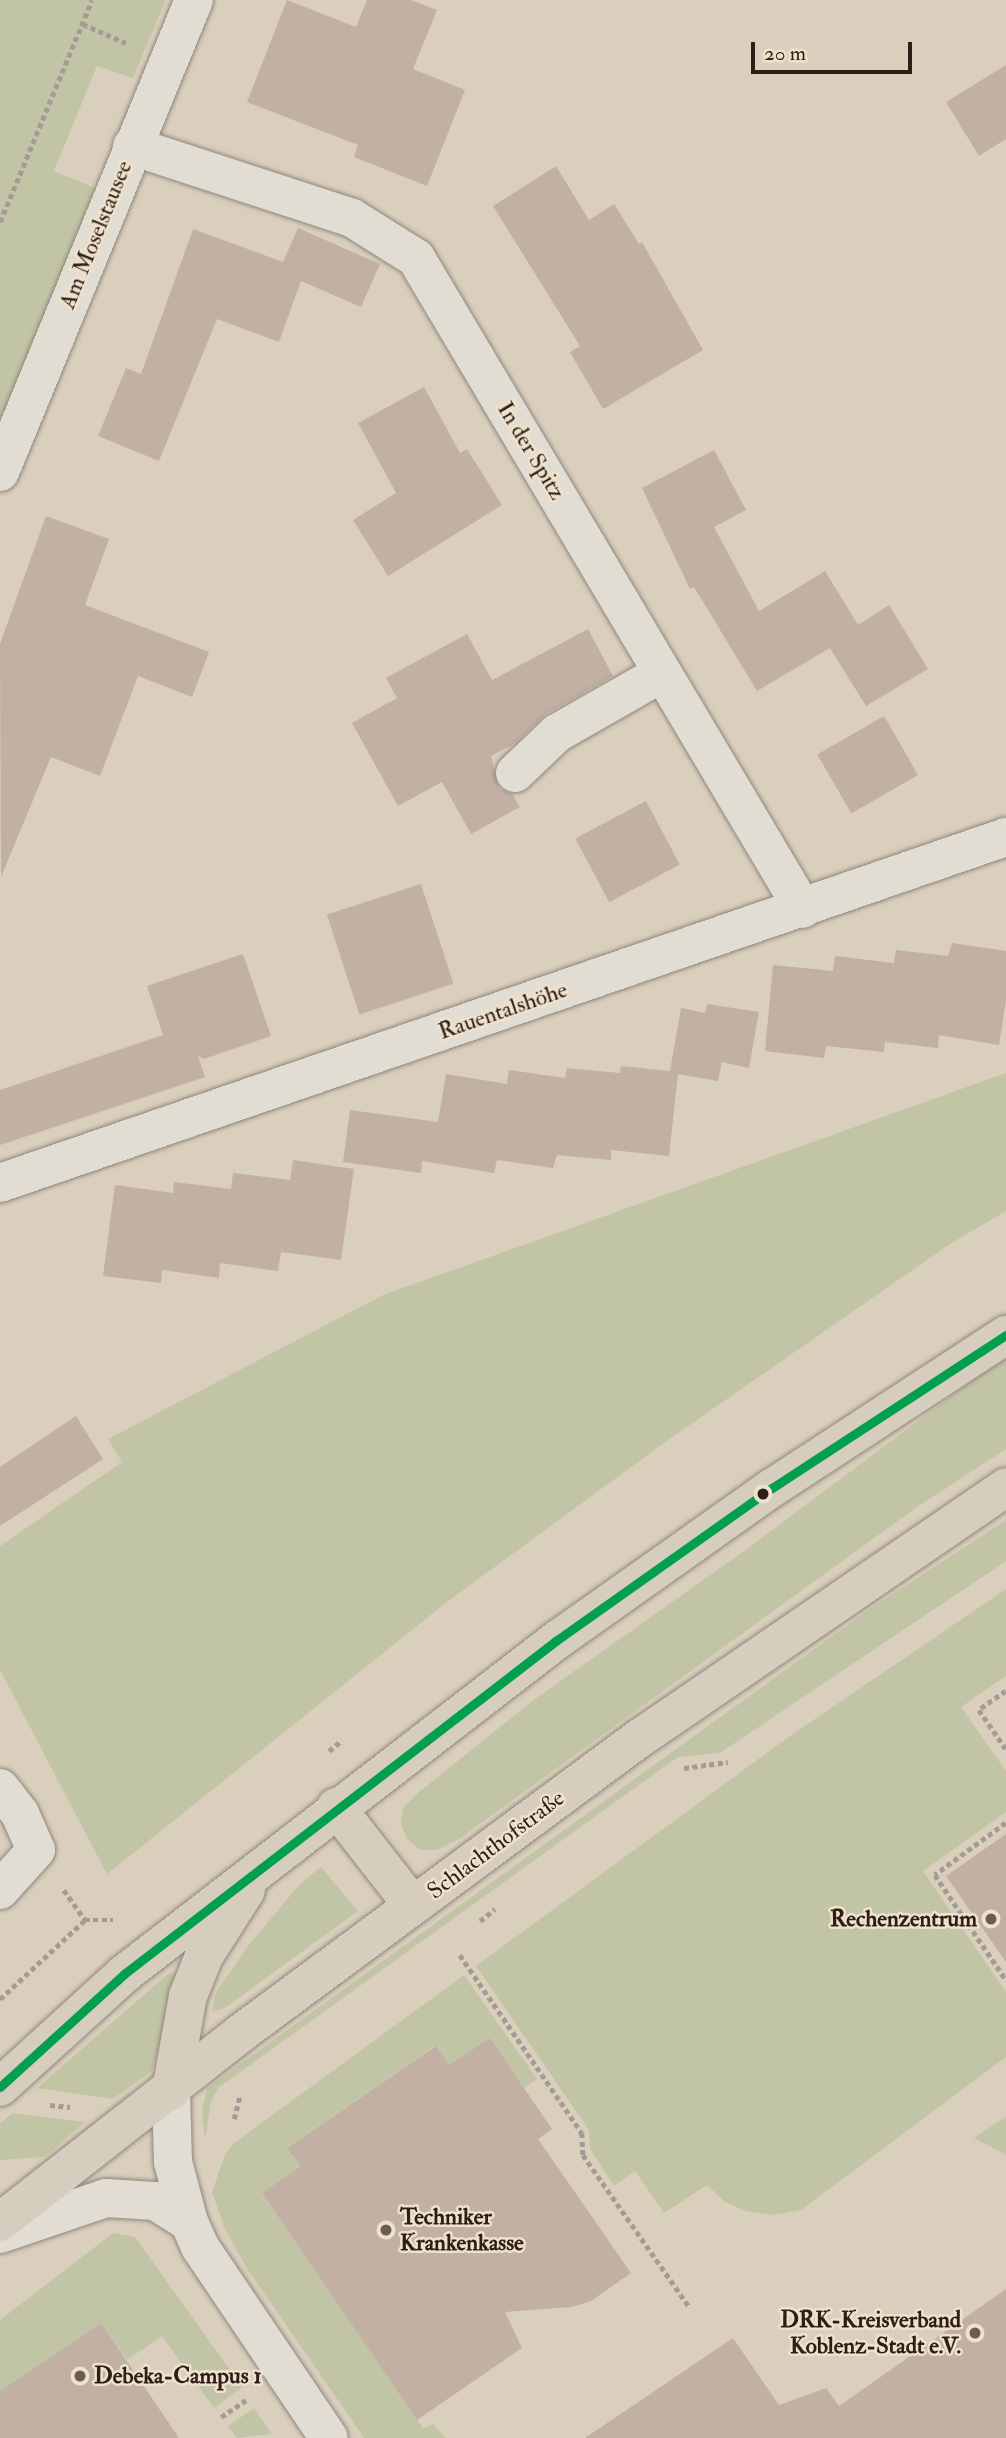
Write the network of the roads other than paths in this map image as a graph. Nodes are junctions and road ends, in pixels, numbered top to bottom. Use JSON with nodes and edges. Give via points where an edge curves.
{"nodes":[{"id":1,"x":194,"y":0,"type":"edge"},
{"id":2,"x":132,"y":146,"type":"junction"},
{"id":3,"x":0,"y":472,"type":"edge"},
{"id":4,"x":662,"y":673,"type":"junction"},
{"id":5,"x":516,"y":773,"type":"dead end"},
{"id":6,"x":1006,"y":837,"type":"edge"},
{"id":7,"x":803,"y":909,"type":"junction"},
{"id":8,"x":0,"y":1183,"type":"edge"},
{"id":9,"x":1006,"y":1335,"type":"edge"},
{"id":10,"x":1006,"y":1487,"type":"edge"},
{"id":11,"x":0,"y":1788,"type":"edge"},
{"id":12,"x":336,"y":1807,"type":"junction"},
{"id":13,"x":262,"y":1865,"type":"junction"},
{"id":14,"x":0,"y":1890,"type":"edge"},
{"id":15,"x":413,"y":1906,"type":"junction"},
{"id":16,"x":0,"y":2087,"type":"edge"},
{"id":17,"x":171,"y":2091,"type":"junction"},
{"id":18,"x":0,"y":2188,"type":"edge"},
{"id":19,"x":42,"y":2188,"type":"junction"},
{"id":20,"x":0,"y":2222,"type":"edge"},
{"id":21,"x":189,"y":2222,"type":"junction"},
{"id":22,"x":0,"y":2234,"type":"edge"},
{"id":23,"x":313,"y":2432,"type":"edge"}],
"edges":[{"from":1,"to":2,"type":"street","name":"Am Moselstausee"},
{"from":2,"to":3,"type":"street","name":"Am Moselstausee"},
{"from":2,"to":4,"type":"street","name":"In der Spitz","via":[[352,218],[416,258]]},
{"from":4,"to":5,"type":"street","via":[[557,733]]},
{"from":4,"to":7,"type":"street","name":"In der Spitz"},
{"from":6,"to":7,"type":"street","name":"Rauentalshöhe"},
{"from":7,"to":8,"type":"street","name":"Rauentalshöhe"},
{"from":9,"to":12,"type":"main road","via":[[772,1488],[557,1640]]},
{"from":10,"to":15,"type":"main road","name":"Schlachthofstraße","via":[[651,1731]]},
{"from":11,"to":14,"type":"street","via":[[20,1814],[36,1850]]},
{"from":12,"to":13,"type":"main road"},
{"from":12,"to":15,"type":"main road"},
{"from":13,"to":16,"type":"main road","via":[[124,1974]]},
{"from":13,"to":17,"type":"main road","via":[[204,1956],[188,1996]]},
{"from":15,"to":17,"type":"main road","name":"Schlachthofstraße","via":[[241,2033]]},
{"from":17,"to":19,"type":"main road","name":"Schlachthofstraße"},
{"from":17,"to":21,"type":"street","via":[[173,2162]]},
{"from":18,"to":19,"type":"main road"},
{"from":19,"to":20,"type":"main road","name":"Schlachthofstraße"},
{"from":21,"to":22,"type":"street","via":[[155,2201],[106,2198]]},
{"from":21,"to":23,"type":"street"}]}
